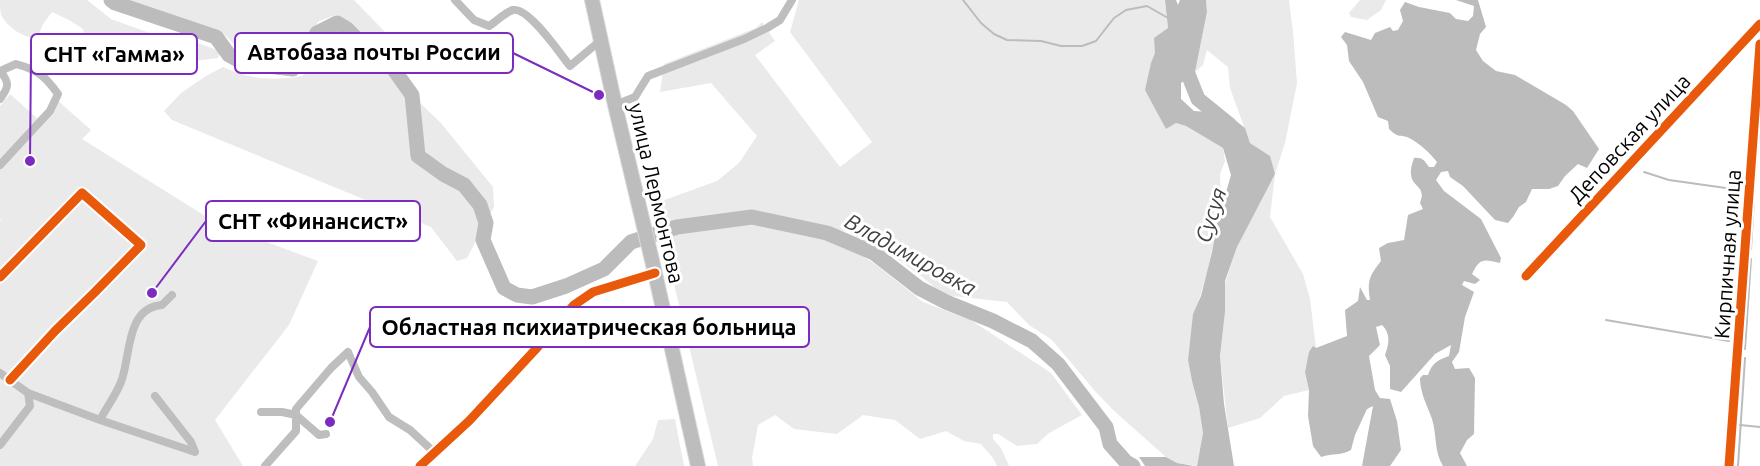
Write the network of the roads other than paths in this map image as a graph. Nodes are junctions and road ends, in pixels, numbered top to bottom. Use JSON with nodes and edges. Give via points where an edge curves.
{"nodes":[{"id":1,"x":455,"y":0,"type":"edge"},
{"id":2,"x":592,"y":0,"type":"edge"},
{"id":3,"x":792,"y":0,"type":"edge"},
{"id":4,"x":1760,"y":24,"type":"edge"},
{"id":5,"x":601,"y":40,"type":"junction"},
{"id":6,"x":1760,"y":44,"type":"edge"},
{"id":7,"x":0,"y":71,"type":"edge"},
{"id":8,"x":0,"y":99,"type":"edge"},
{"id":9,"x":615,"y":105,"type":"junction"},
{"id":10,"x":0,"y":165,"type":"edge"},
{"id":11,"x":655,"y":273,"type":"junction"},
{"id":12,"x":1526,"y":276,"type":"dead end"},
{"id":13,"x":0,"y":277,"type":"edge"},
{"id":14,"x":172,"y":295,"type":"dead end"},
{"id":15,"x":0,"y":374,"type":"edge"},
{"id":16,"x":10,"y":380,"type":"junction"},
{"id":17,"x":28,"y":393,"type":"junction"},
{"id":18,"x":154,"y":396,"type":"dead end"},
{"id":19,"x":261,"y":412,"type":"dead end"},
{"id":20,"x":296,"y":415,"type":"junction"},
{"id":21,"x":100,"y":420,"type":"junction"},
{"id":22,"x":326,"y":434,"type":"dead end"},
{"id":23,"x":0,"y":445,"type":"edge"},
{"id":24,"x":435,"y":453,"type":"junction"},
{"id":25,"x":265,"y":466,"type":"edge"},
{"id":26,"x":420,"y":466,"type":"edge"},
{"id":27,"x":698,"y":466,"type":"edge"},
{"id":28,"x":1729,"y":466,"type":"edge"}],
"edges":[{"from":1,"to":5,"type":"street","via":[[474,20],[489,26],[512,10],[521,10],[570,66]]},
{"from":2,"to":5,"type":"highway","name":"улица Лермонтова"},
{"from":3,"to":9,"type":"street","via":[[780,20],[767,28],[648,76],[635,97]]},
{"from":4,"to":12,"type":"street","name":"Деповская улица"},
{"from":5,"to":9,"type":"highway","name":"улица Лермонтова"},
{"from":6,"to":28,"type":"street","name":"Кирпичная улица"},
{"from":7,"to":8,"type":"street","via":[[8,89]]},
{"from":7,"to":10,"type":"street","via":[[16,64],[34,69],[58,94],[50,111]]},
{"from":9,"to":11,"type":"highway","name":"улица Лермонтова"},
{"from":11,"to":24,"type":"street","via":[[592,292],[574,304],[469,421]]},
{"from":11,"to":27,"type":"highway","name":"улица Лермонтова"},
{"from":13,"to":16,"type":"street","via":[[82,193],[141,245]]},
{"from":14,"to":21,"type":"street","via":[[162,305],[143,312],[135,323],[121,382]]},
{"from":15,"to":16,"type":"street"},
{"from":16,"to":17,"type":"street"},
{"from":17,"to":21,"type":"street"},
{"from":17,"to":23,"type":"street","via":[[30,406]]},
{"from":18,"to":21,"type":"street","via":[[195,452]]},
{"from":19,"to":20,"type":"street"},
{"from":20,"to":22,"type":"street","via":[[319,435]]},
{"from":20,"to":24,"type":"street","via":[[296,409],[348,352],[359,377],[389,417],[411,430]]},
{"from":20,"to":25,"type":"street","via":[[296,431]]},
{"from":24,"to":26,"type":"street"}]}
